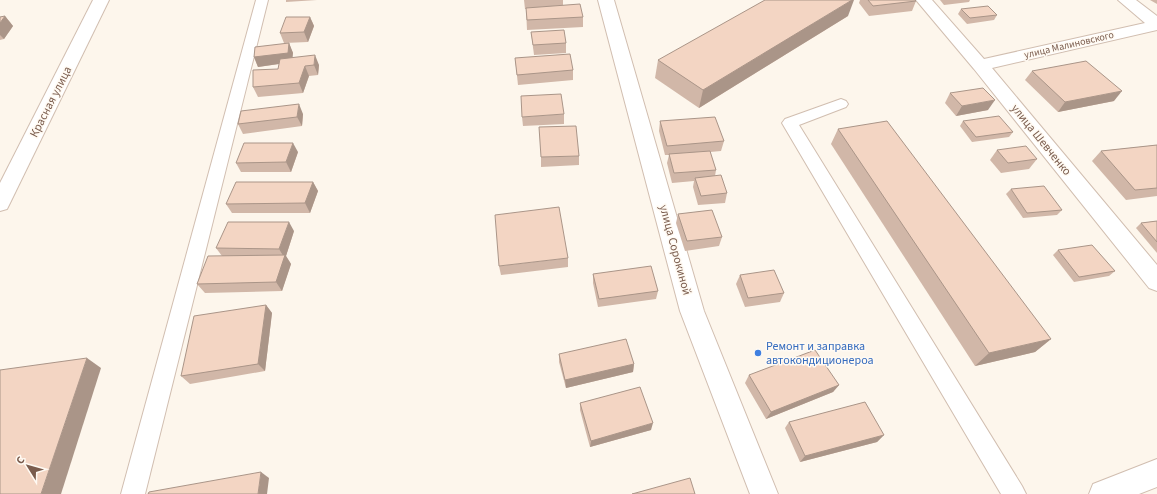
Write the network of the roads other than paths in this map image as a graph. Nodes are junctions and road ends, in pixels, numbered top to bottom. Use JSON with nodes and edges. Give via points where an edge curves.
{"nodes":[{"id":1,"x":101,"y":0,"type":"edge"},
{"id":2,"x":262,"y":0,"type":"edge"},
{"id":3,"x":606,"y":0,"type":"edge"},
{"id":4,"x":924,"y":0,"type":"edge"},
{"id":5,"x":1126,"y":0,"type":"edge"},
{"id":6,"x":1157,"y":25,"type":"edge"},
{"id":7,"x":980,"y":65,"type":"junction"},
{"id":8,"x":841,"y":104,"type":"dead end"},
{"id":9,"x":0,"y":203,"type":"edge"},
{"id":10,"x":1157,"y":281,"type":"edge"},
{"id":11,"x":1157,"y":474,"type":"edge"},
{"id":12,"x":133,"y":494,"type":"edge"},
{"id":13,"x":764,"y":494,"type":"edge"},
{"id":14,"x":1014,"y":494,"type":"edge"},
{"id":15,"x":1103,"y":494,"type":"edge"}],
"edges":[{"from":1,"to":9,"type":"street","name":"Красная улица"},
{"from":2,"to":12,"type":"lane"},
{"from":3,"to":13,"type":"street","name":"улица Сорокиной","via":[[692,311]]},
{"from":4,"to":7,"type":"street","name":"улица Шевченко"},
{"from":5,"to":6,"type":"street"},
{"from":6,"to":7,"type":"street","name":"улица Малиновского"},
{"from":7,"to":10,"type":"street","name":"улица Шевченко"},
{"from":8,"to":14,"type":"lane","via":[[790,123]]},
{"from":11,"to":15,"type":"street"}]}
